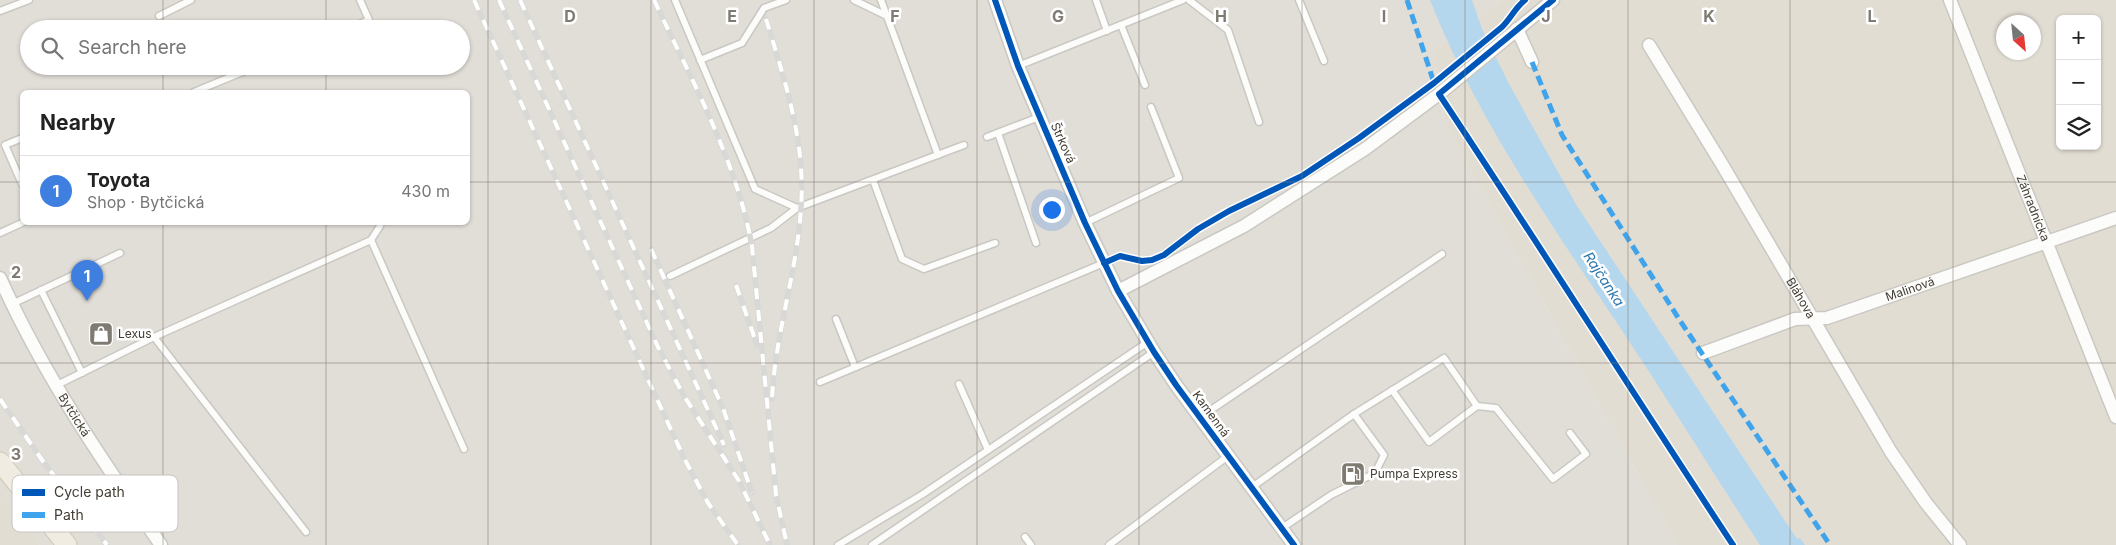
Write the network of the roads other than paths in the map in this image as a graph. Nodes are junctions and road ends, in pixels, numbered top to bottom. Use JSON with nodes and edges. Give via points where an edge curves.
{"nodes":[{"id":1,"x":29,"y":0,"type":"edge"},
{"id":2,"x":191,"y":0,"type":"edge"},
{"id":3,"x":360,"y":0,"type":"edge"},
{"id":4,"x":675,"y":0,"type":"edge"},
{"id":5,"x":786,"y":0,"type":"edge"},
{"id":6,"x":854,"y":0,"type":"edge"},
{"id":7,"x":881,"y":0,"type":"edge"},
{"id":8,"x":995,"y":0,"type":"edge"},
{"id":9,"x":1096,"y":0,"type":"edge"},
{"id":10,"x":1183,"y":0,"type":"edge"},
{"id":11,"x":1189,"y":0,"type":"edge"},
{"id":12,"x":1299,"y":0,"type":"edge"},
{"id":13,"x":1553,"y":0,"type":"edge"},
{"id":14,"x":1950,"y":0,"type":"edge"},
{"id":15,"x":0,"y":11,"type":"edge"},
{"id":16,"x":159,"y":16,"type":"dead end"},
{"id":17,"x":887,"y":16,"type":"junction"},
{"id":18,"x":368,"y":20,"type":"edge"},
{"id":19,"x":1121,"y":25,"type":"junction"},
{"id":20,"x":1517,"y":29,"type":"junction"},
{"id":21,"x":1107,"y":31,"type":"junction"},
{"id":22,"x":1649,"y":45,"type":"dead end"},
{"id":23,"x":700,"y":60,"type":"junction"},
{"id":24,"x":1324,"y":60,"type":"dead end"},
{"id":25,"x":1532,"y":62,"type":"dead end"},
{"id":26,"x":1018,"y":66,"type":"junction"},
{"id":27,"x":235,"y":75,"type":"edge"},
{"id":28,"x":1145,"y":85,"type":"dead end"},
{"id":29,"x":199,"y":90,"type":"edge"},
{"id":30,"x":1151,"y":107,"type":"dead end"},
{"id":31,"x":1039,"y":117,"type":"junction"},
{"id":32,"x":1259,"y":122,"type":"dead end"},
{"id":33,"x":998,"y":133,"type":"junction"},
{"id":34,"x":987,"y":137,"type":"dead end"},
{"id":35,"x":20,"y":139,"type":"edge"},
{"id":36,"x":964,"y":146,"type":"dead end"},
{"id":37,"x":938,"y":155,"type":"junction"},
{"id":38,"x":20,"y":179,"type":"edge"},
{"id":39,"x":873,"y":180,"type":"junction"},
{"id":40,"x":797,"y":208,"type":"junction"},
{"id":41,"x":2116,"y":218,"type":"edge"},
{"id":42,"x":1086,"y":222,"type":"junction"},
{"id":43,"x":20,"y":224,"type":"edge"},
{"id":44,"x":380,"y":225,"type":"edge"},
{"id":45,"x":0,"y":233,"type":"edge"},
{"id":46,"x":371,"y":240,"type":"junction"},
{"id":47,"x":2046,"y":241,"type":"junction"},
{"id":48,"x":995,"y":243,"type":"dead end"},
{"id":49,"x":1036,"y":243,"type":"dead end"},
{"id":50,"x":120,"y":253,"type":"dead end"},
{"id":51,"x":1442,"y":254,"type":"dead end"},
{"id":52,"x":1104,"y":264,"type":"junction"},
{"id":53,"x":670,"y":276,"type":"dead end"},
{"id":54,"x":0,"y":278,"type":"edge"},
{"id":55,"x":41,"y":290,"type":"junction"},
{"id":56,"x":1118,"y":291,"type":"junction"},
{"id":57,"x":12,"y":304,"type":"junction"},
{"id":58,"x":836,"y":319,"type":"dead end"},
{"id":59,"x":1813,"y":319,"type":"junction"},
{"id":60,"x":154,"y":337,"type":"junction"},
{"id":61,"x":1151,"y":347,"type":"junction"},
{"id":62,"x":1703,"y":354,"type":"dead end"},
{"id":63,"x":855,"y":367,"type":"junction"},
{"id":64,"x":82,"y":372,"type":"junction"},
{"id":65,"x":820,"y":382,"type":"dead end"},
{"id":66,"x":959,"y":384,"type":"dead end"},
{"id":67,"x":56,"y":386,"type":"junction"},
{"id":68,"x":1392,"y":390,"type":"junction"},
{"id":69,"x":1477,"y":406,"type":"junction"},
{"id":70,"x":1354,"y":414,"type":"junction"},
{"id":71,"x":2116,"y":417,"type":"edge"},
{"id":72,"x":1199,"y":418,"type":"junction"},
{"id":73,"x":1570,"y":433,"type":"dead end"},
{"id":74,"x":464,"y":449,"type":"dead end"},
{"id":75,"x":988,"y":450,"type":"junction"},
{"id":76,"x":1228,"y":456,"type":"junction"},
{"id":77,"x":0,"y":462,"type":"edge"},
{"id":78,"x":113,"y":475,"type":"edge"},
{"id":79,"x":12,"y":477,"type":"edge"},
{"id":80,"x":1252,"y":487,"type":"junction"},
{"id":81,"x":1282,"y":528,"type":"junction"},
{"id":82,"x":56,"y":532,"type":"edge"},
{"id":83,"x":152,"y":532,"type":"edge"},
{"id":84,"x":306,"y":532,"type":"dead end"},
{"id":85,"x":1025,"y":537,"type":"dead end"},
{"id":86,"x":66,"y":545,"type":"edge"},
{"id":87,"x":161,"y":545,"type":"edge"},
{"id":88,"x":838,"y":545,"type":"edge"},
{"id":89,"x":872,"y":545,"type":"edge"},
{"id":90,"x":1031,"y":545,"type":"edge"},
{"id":91,"x":1109,"y":545,"type":"edge"},
{"id":92,"x":1294,"y":545,"type":"edge"},
{"id":93,"x":1960,"y":545,"type":"edge"}],
"edges":[{"from":1,"to":15,"type":"lane"},
{"from":2,"to":16,"type":"lane"},
{"from":3,"to":18,"type":"lane"},
{"from":4,"to":23,"type":"lane"},
{"from":5,"to":23,"type":"lane","via":[[764,8],[742,43]]},
{"from":6,"to":17,"type":"lane"},
{"from":7,"to":17,"type":"lane"},
{"from":8,"to":26,"type":"street","name":"Štrková"},
{"from":9,"to":21,"type":"lane"},
{"from":10,"to":19,"type":"lane"},
{"from":11,"to":32,"type":"lane","via":[[1228,30]]},
{"from":12,"to":24,"type":"lane"},
{"from":13,"to":20,"type":"street"},
{"from":14,"to":47,"type":"street","name":"Záhradnícka"},
{"from":17,"to":37,"type":"lane"},
{"from":19,"to":21,"type":"lane"},
{"from":19,"to":28,"type":"lane"},
{"from":20,"to":25,"type":"street"},
{"from":20,"to":56,"type":"street","via":[[1380,138],[1297,193],[1244,226]]},
{"from":21,"to":26,"type":"lane"},
{"from":22,"to":59,"type":"street","name":"Bláhova"},
{"from":23,"to":40,"type":"lane","via":[[755,189]]},
{"from":26,"to":31,"type":"street","name":"Štrková"},
{"from":27,"to":29,"type":"lane"},
{"from":30,"to":42,"type":"lane","via":[[1179,178]]},
{"from":31,"to":33,"type":"lane"},
{"from":31,"to":42,"type":"street","name":"Štrková"},
{"from":33,"to":34,"type":"lane"},
{"from":33,"to":49,"type":"lane"},
{"from":35,"to":38,"type":"lane","via":[[5,145]]},
{"from":36,"to":37,"type":"lane"},
{"from":37,"to":39,"type":"lane"},
{"from":39,"to":40,"type":"lane"},
{"from":39,"to":48,"type":"lane","via":[[902,259],[924,269]]},
{"from":40,"to":53,"type":"lane","via":[[771,228]]},
{"from":41,"to":47,"type":"street","name":"Malinová"},
{"from":42,"to":52,"type":"street","name":"Štrková"},
{"from":43,"to":45,"type":"lane"},
{"from":44,"to":46,"type":"lane"},
{"from":46,"to":60,"type":"lane"},
{"from":46,"to":74,"type":"lane"},
{"from":47,"to":59,"type":"street","name":"Malinová","via":[[1827,318]]},
{"from":47,"to":71,"type":"street","name":"Záhradnícka"},
{"from":50,"to":55,"type":"lane"},
{"from":51,"to":72,"type":"lane"},
{"from":52,"to":56,"type":"street","name":"Štrková"},
{"from":52,"to":63,"type":"lane"},
{"from":54,"to":57,"type":"street","name":"Bytčická"},
{"from":55,"to":57,"type":"lane"},
{"from":55,"to":64,"type":"lane"},
{"from":56,"to":61,"type":"street","name":"Kamenná"},
{"from":57,"to":67,"type":"street","name":"Bytčická"},
{"from":58,"to":63,"type":"lane"},
{"from":59,"to":62,"type":"street","name":"Malinová","via":[[1795,319]]},
{"from":59,"to":93,"type":"street","name":"Bláhova","via":[[1891,452]]},
{"from":60,"to":64,"type":"lane"},
{"from":60,"to":84,"type":"lane"},
{"from":61,"to":72,"type":"street","name":"Kamenná"},
{"from":61,"to":75,"type":"lane"},
{"from":61,"to":89,"type":"lane"},
{"from":63,"to":65,"type":"lane"},
{"from":64,"to":67,"type":"lane"},
{"from":66,"to":75,"type":"lane"},
{"from":67,"to":78,"type":"street","name":"Bytčická"},
{"from":68,"to":69,"type":"lane","via":[[1444,358]]},
{"from":68,"to":69,"type":"lane","via":[[1430,442]]},
{"from":68,"to":70,"type":"lane"},
{"from":69,"to":73,"type":"lane","via":[[1496,408],[1553,479],[1586,454]]},
{"from":70,"to":80,"type":"lane"},
{"from":70,"to":81,"type":"lane","via":[[1384,455],[1375,473],[1331,495]]},
{"from":72,"to":76,"type":"street","name":"Kamenná"},
{"from":75,"to":88,"type":"lane"},
{"from":76,"to":80,"type":"street","name":"Kamenná"},
{"from":76,"to":91,"type":"lane"},
{"from":77,"to":79,"type":"main road"},
{"from":80,"to":81,"type":"street","name":"Kamenná"},
{"from":81,"to":92,"type":"street","name":"Kamenná"},
{"from":82,"to":86,"type":"main road"},
{"from":83,"to":87,"type":"street","name":"Bytčická"},
{"from":85,"to":90,"type":"lane"}]}
